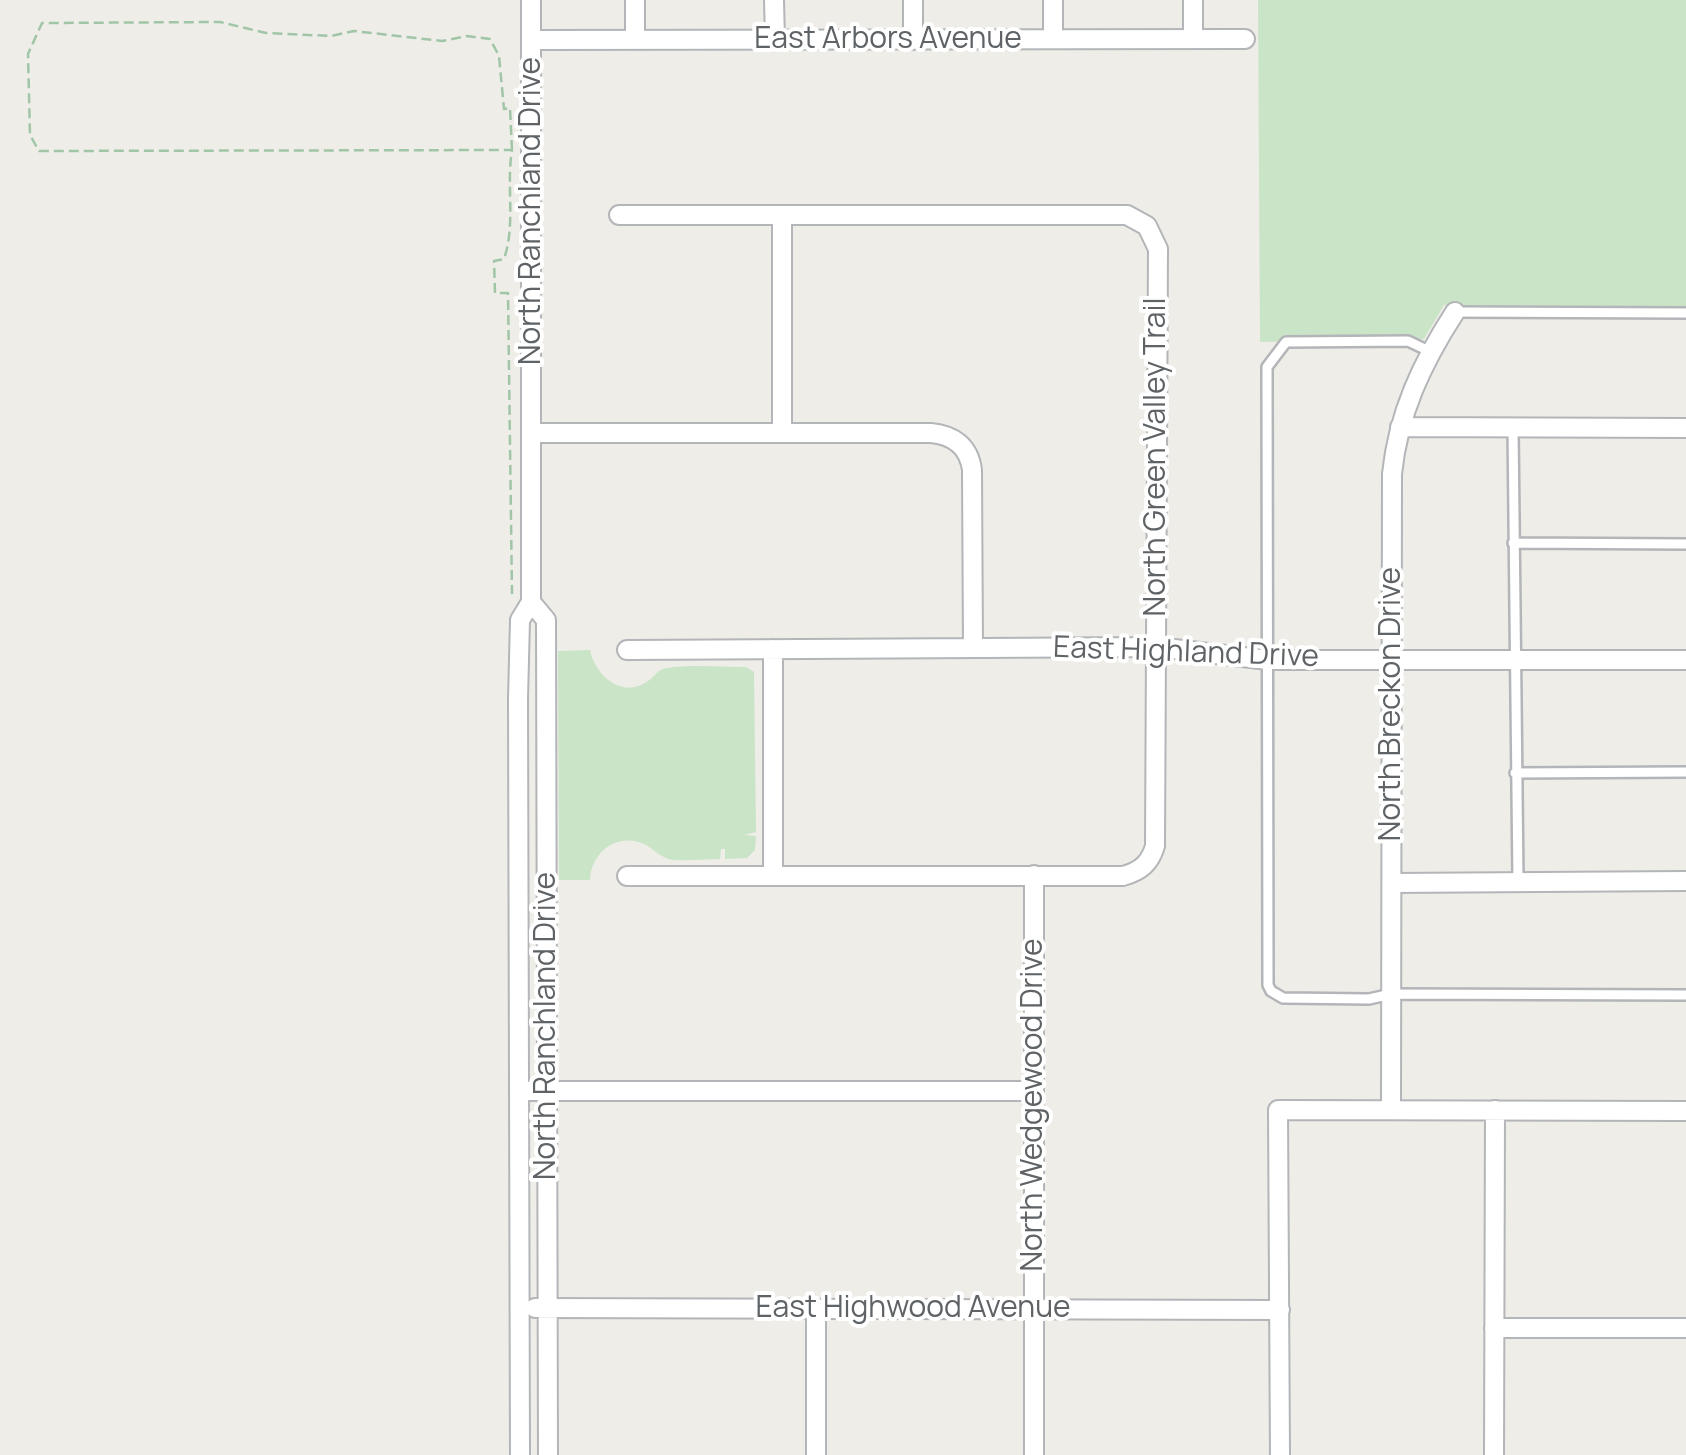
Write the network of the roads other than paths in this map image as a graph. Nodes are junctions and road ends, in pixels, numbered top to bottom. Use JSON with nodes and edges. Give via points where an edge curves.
{"nodes":[{"id":1,"x":531,"y":0,"type":"edge"},
{"id":2,"x":635,"y":0,"type":"edge"},
{"id":3,"x":774,"y":0,"type":"edge"},
{"id":4,"x":913,"y":0,"type":"edge"},
{"id":5,"x":1052,"y":0,"type":"edge"},
{"id":6,"x":1193,"y":0,"type":"edge"},
{"id":7,"x":1053,"y":39,"type":"junction"},
{"id":8,"x":1193,"y":39,"type":"junction"},
{"id":9,"x":1245,"y":39,"type":"dead end"},
{"id":10,"x":531,"y":40,"type":"junction"},
{"id":11,"x":635,"y":40,"type":"junction"},
{"id":12,"x":774,"y":40,"type":"junction"},
{"id":13,"x":914,"y":40,"type":"junction"},
{"id":14,"x":619,"y":215,"type":"dead end"},
{"id":15,"x":782,"y":216,"type":"junction"},
{"id":16,"x":1455,"y":312,"type":"joint"},
{"id":17,"x":1686,"y":314,"type":"edge"},
{"id":18,"x":1430,"y":351,"type":"junction"},
{"id":19,"x":1400,"y":427,"type":"junction"},
{"id":20,"x":1513,"y":428,"type":"junction"},
{"id":21,"x":1686,"y":428,"type":"edge"},
{"id":22,"x":533,"y":433,"type":"junction"},
{"id":23,"x":782,"y":433,"type":"junction"},
{"id":24,"x":1514,"y":543,"type":"junction"},
{"id":25,"x":1686,"y":544,"type":"edge"},
{"id":26,"x":532,"y":602,"type":"junction"},
{"id":27,"x":1156,"y":647,"type":"junction"},
{"id":28,"x":973,"y":648,"type":"junction"},
{"id":29,"x":773,"y":649,"type":"junction"},
{"id":30,"x":626,"y":650,"type":"dead end"},
{"id":31,"x":1514,"y":658,"type":"junction"},
{"id":32,"x":1393,"y":659,"type":"junction"},
{"id":33,"x":1268,"y":660,"type":"junction"},
{"id":34,"x":1686,"y":660,"type":"edge"},
{"id":35,"x":1686,"y":772,"type":"edge"},
{"id":36,"x":1515,"y":773,"type":"junction"},
{"id":37,"x":1034,"y":875,"type":"junction"},
{"id":38,"x":627,"y":876,"type":"dead end"},
{"id":39,"x":773,"y":876,"type":"junction"},
{"id":40,"x":1686,"y":881,"type":"edge"},
{"id":41,"x":1392,"y":882,"type":"junction"},
{"id":42,"x":1518,"y":882,"type":"junction"},
{"id":43,"x":1391,"y":994,"type":"junction"},
{"id":44,"x":1686,"y":996,"type":"edge"},
{"id":45,"x":520,"y":1091,"type":"junction"},
{"id":46,"x":548,"y":1091,"type":"junction"},
{"id":47,"x":1034,"y":1091,"type":"junction"},
{"id":48,"x":1391,"y":1109,"type":"junction"},
{"id":49,"x":1495,"y":1110,"type":"junction"},
{"id":50,"x":1686,"y":1111,"type":"edge"},
{"id":51,"x":520,"y":1308,"type":"junction"},
{"id":52,"x":546,"y":1308,"type":"junction"},
{"id":53,"x":1034,"y":1309,"type":"junction"},
{"id":54,"x":816,"y":1310,"type":"junction"},
{"id":55,"x":1280,"y":1310,"type":"junction"},
{"id":56,"x":1494,"y":1328,"type":"junction"},
{"id":57,"x":1686,"y":1328,"type":"edge"},
{"id":58,"x":520,"y":1455,"type":"edge"},
{"id":59,"x":548,"y":1455,"type":"edge"},
{"id":60,"x":816,"y":1455,"type":"edge"},
{"id":61,"x":1034,"y":1455,"type":"edge"},
{"id":62,"x":1280,"y":1455,"type":"edge"},
{"id":63,"x":1494,"y":1455,"type":"edge"}],
"edges":[{"from":1,"to":10,"type":"street","name":"North Ranchland Drive"},
{"from":2,"to":11,"type":"street"},
{"from":3,"to":12,"type":"street"},
{"from":4,"to":13,"type":"street"},
{"from":5,"to":7,"type":"street"},
{"from":6,"to":8,"type":"street"},
{"from":7,"to":8,"type":"street","name":"East Arbors Avenue"},
{"from":7,"to":13,"type":"street","name":"East Arbors Avenue"},
{"from":8,"to":9,"type":"street","name":"East Arbors Avenue"},
{"from":10,"to":11,"type":"street","name":"East Arbors Avenue"},
{"from":10,"to":22,"type":"street","name":"North Ranchland Drive"},
{"from":11,"to":12,"type":"street","name":"East Arbors Avenue"},
{"from":12,"to":13,"type":"street","name":"East Arbors Avenue"},
{"from":14,"to":15,"type":"street"},
{"from":15,"to":23,"type":"street"},
{"from":15,"to":27,"type":"street","name":"North Green Valley Trail","via":[[1127,215],[1147,226],[1158,249]]},
{"from":16,"to":17,"type":"lane"},
{"from":16,"to":18,"type":"street","name":"North Breckon Drive"},
{"from":18,"to":19,"type":"street","name":"North Breckon Drive"},
{"from":18,"to":33,"type":"lane","via":[[1408,341],[1286,342],[1267,367]]},
{"from":19,"to":20,"type":"street"},
{"from":19,"to":32,"type":"street","name":"North Breckon Drive","via":[[1392,474]]},
{"from":20,"to":21,"type":"street"},
{"from":20,"to":24,"type":"lane"},
{"from":22,"to":23,"type":"street"},
{"from":22,"to":26,"type":"street","name":"North Ranchland Drive"},
{"from":23,"to":28,"type":"street","via":[[930,433],[958,442],[972,470]]},
{"from":24,"to":25,"type":"lane"},
{"from":24,"to":31,"type":"lane"},
{"from":26,"to":45,"type":"street","name":"North Ranchland Drive","via":[[520,620],[519,639]]},
{"from":26,"to":46,"type":"street","name":"North Ranchland Drive","via":[[546,620]]},
{"from":27,"to":28,"type":"street","name":"East Highland Drive"},
{"from":27,"to":33,"type":"street","name":"East Highland Drive"},
{"from":27,"to":37,"type":"street","name":"North Green Valley Trail","via":[[1152,859],[1124,876]]},
{"from":28,"to":29,"type":"street","name":"East Highland Drive"},
{"from":29,"to":30,"type":"street","name":"East Highland Drive"},
{"from":29,"to":39,"type":"street"},
{"from":31,"to":32,"type":"street","name":"East Highland Drive"},
{"from":31,"to":34,"type":"street","name":"East Highland Drive"},
{"from":31,"to":36,"type":"lane"},
{"from":32,"to":33,"type":"street","name":"East Highland Drive"},
{"from":32,"to":41,"type":"street","name":"North Breckon Drive"},
{"from":33,"to":43,"type":"lane","via":[[1268,986],[1283,998],[1369,1000]]},
{"from":35,"to":36,"type":"lane"},
{"from":36,"to":42,"type":"lane"},
{"from":37,"to":39,"type":"street"},
{"from":37,"to":47,"type":"street","name":"North Wedgewood Drive"},
{"from":38,"to":39,"type":"street"},
{"from":40,"to":42,"type":"street"},
{"from":41,"to":42,"type":"street"},
{"from":41,"to":43,"type":"street","name":"North Breckon Drive"},
{"from":43,"to":44,"type":"lane"},
{"from":43,"to":48,"type":"street","name":"North Breckon Drive"},
{"from":45,"to":46,"type":"street"},
{"from":45,"to":51,"type":"street","name":"North Ranchland Drive"},
{"from":46,"to":47,"type":"street"},
{"from":46,"to":52,"type":"street","name":"North Ranchland Drive"},
{"from":47,"to":53,"type":"street","name":"North Wedgewood Drive"},
{"from":48,"to":49,"type":"street"},
{"from":48,"to":55,"type":"street","via":[[1278,1110]]},
{"from":49,"to":50,"type":"street"},
{"from":49,"to":56,"type":"street"},
{"from":51,"to":52,"type":"street","name":"East Highwood Avenue"},
{"from":51,"to":58,"type":"street","name":"North Ranchland Drive"},
{"from":52,"to":54,"type":"street","name":"East Highwood Avenue"},
{"from":52,"to":59,"type":"street","name":"North Ranchland Drive"},
{"from":53,"to":54,"type":"street","name":"East Highwood Avenue"},
{"from":53,"to":55,"type":"street","name":"East Highwood Avenue"},
{"from":53,"to":61,"type":"street","name":"North Wedgewood Drive"},
{"from":54,"to":60,"type":"street"},
{"from":55,"to":62,"type":"street"},
{"from":56,"to":57,"type":"street"},
{"from":56,"to":63,"type":"street"}]}
